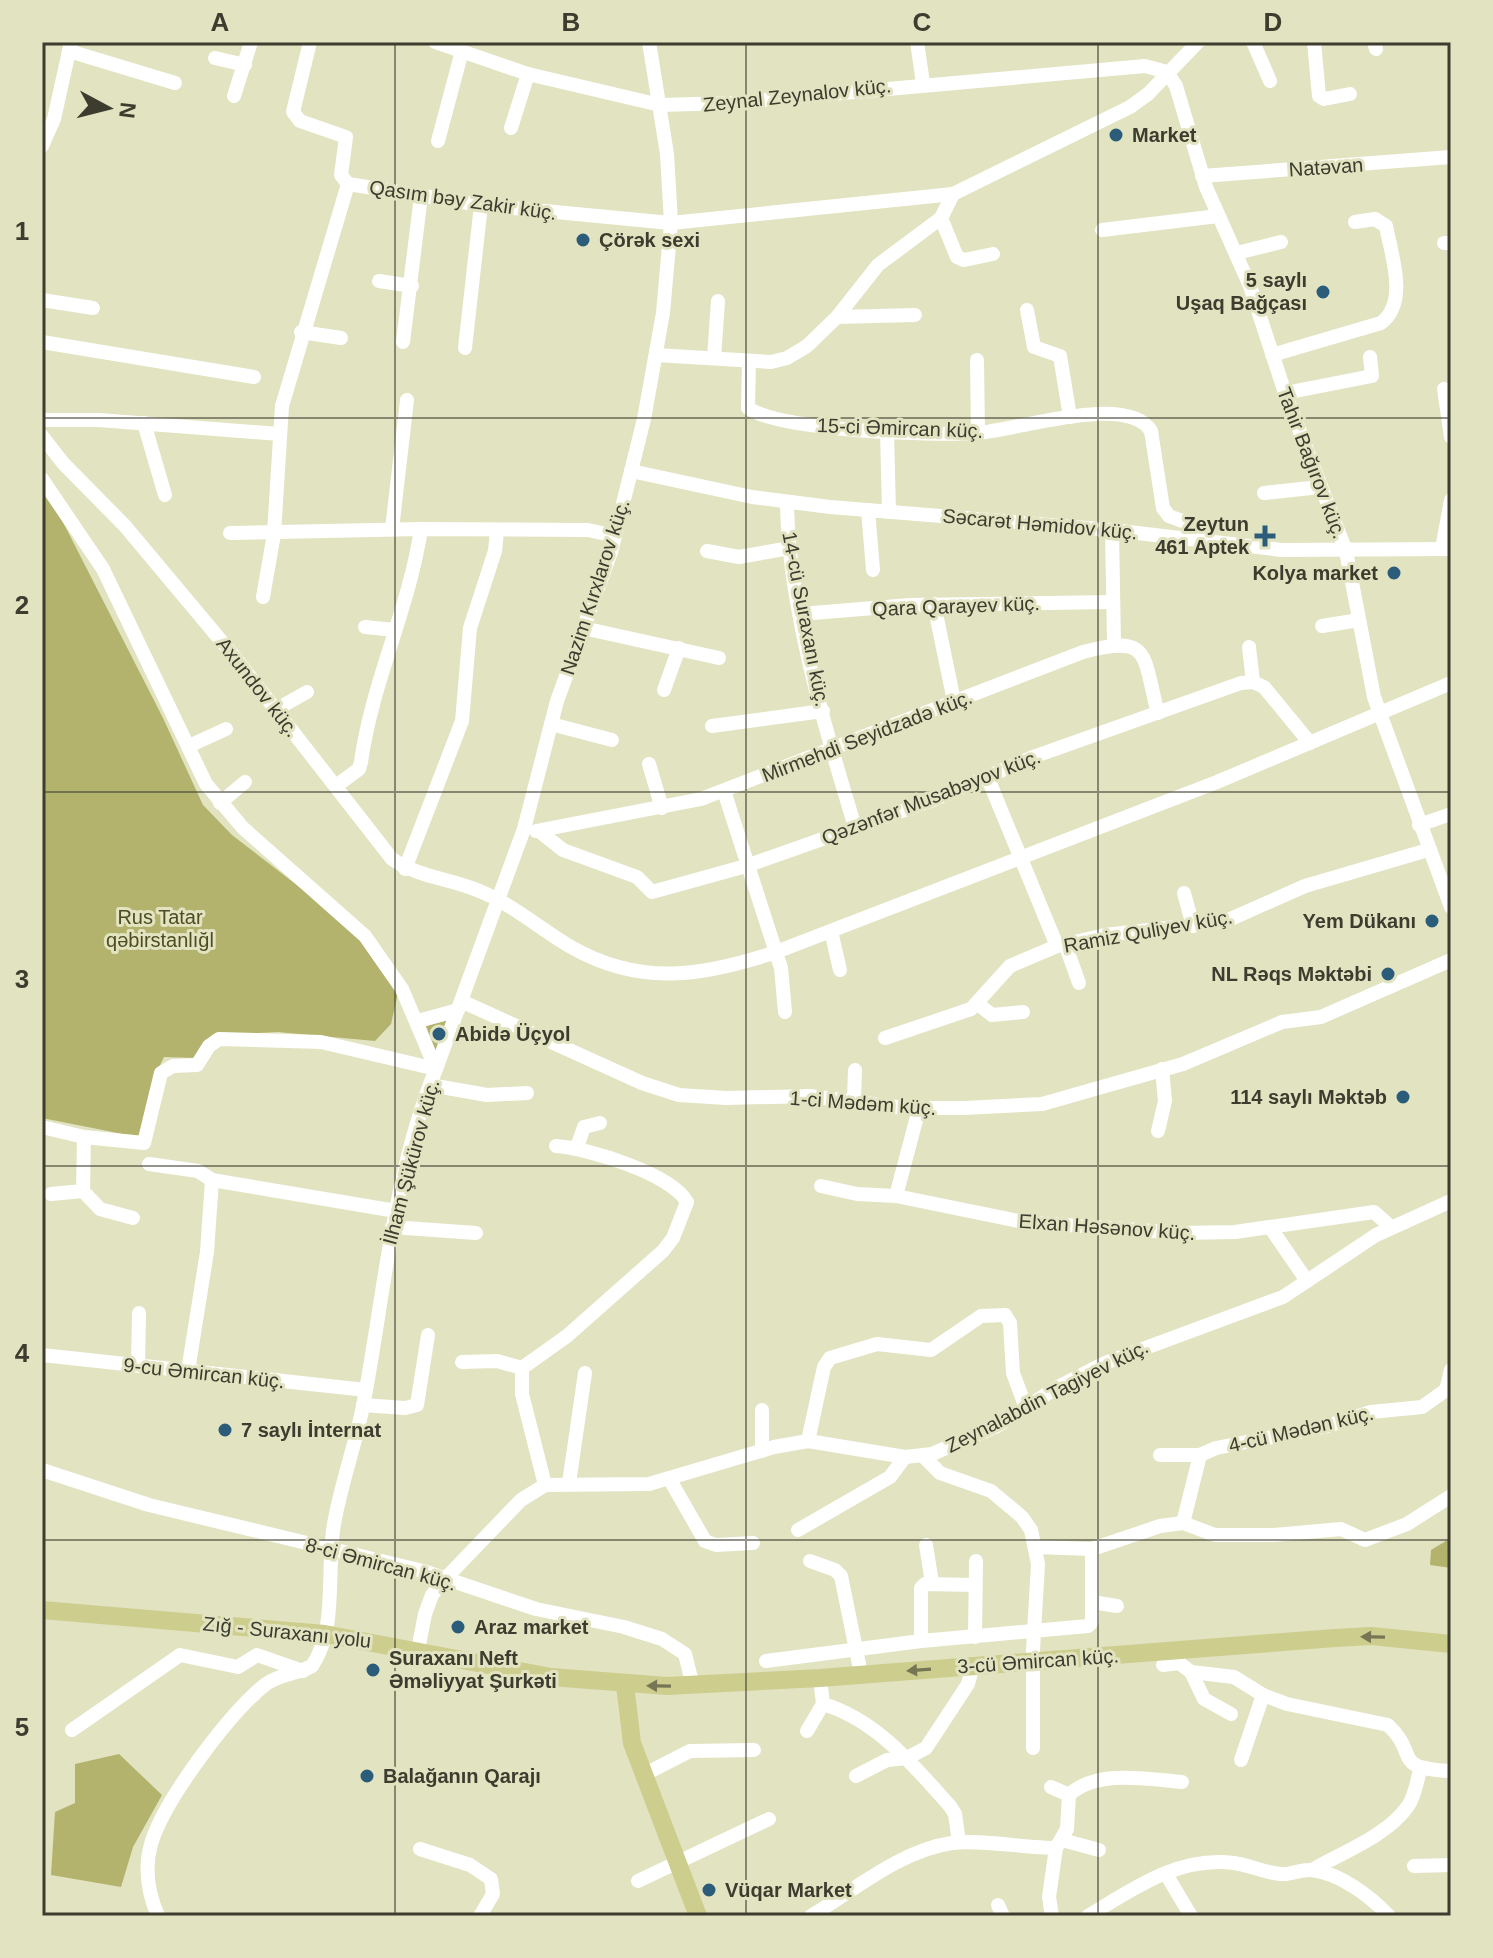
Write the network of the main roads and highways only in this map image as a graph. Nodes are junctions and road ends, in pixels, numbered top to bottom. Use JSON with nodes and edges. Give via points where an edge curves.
{"nodes":[{"id":1,"x":42,"y":1610,"type":"edge"},
{"id":2,"x":1451,"y":1644,"type":"edge"},
{"id":3,"x":625,"y":1685,"type":"junction"},
{"id":4,"x":698,"y":1916,"type":"edge"}],
"edges":[{"from":1,"to":3,"type":"main road","name":"Zığ - Suraxanı yolu","via":[[325,1634],[551,1677]]},
{"from":2,"to":3,"type":"main road","name":"3-cü Əmircan küç.","one_way":true,"via":[[1371,1636],[1183,1662],[1033,1661],[693,1686]]},
{"from":3,"to":4,"type":"main road","via":[[627,1724],[643,1775]]}]}
